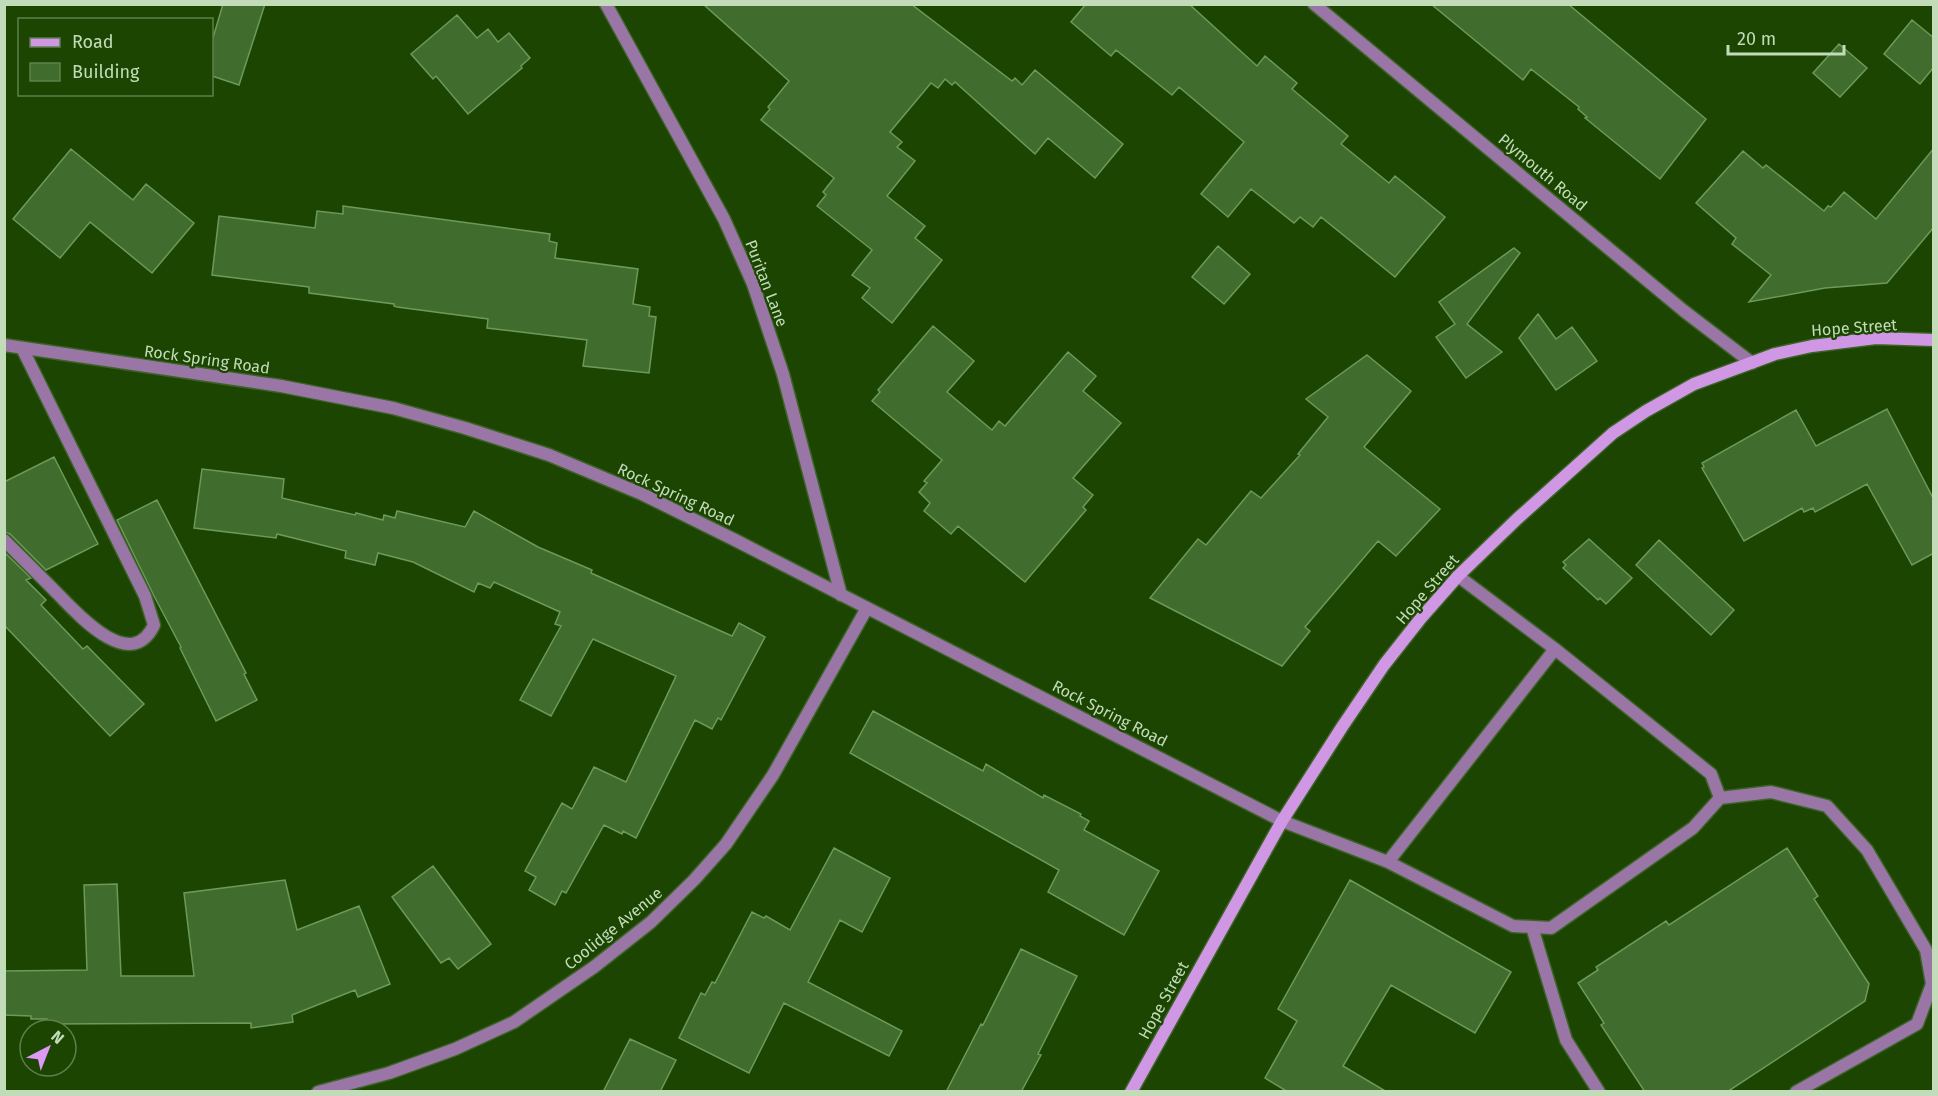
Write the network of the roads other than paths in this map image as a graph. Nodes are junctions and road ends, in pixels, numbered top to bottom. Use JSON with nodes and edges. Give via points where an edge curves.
{"nodes":[{"id":1,"x":606,"y":4,"type":"edge"},
{"id":2,"x":1314,"y":4,"type":"edge"},
{"id":3,"x":1934,"y":340,"type":"edge"},
{"id":4,"x":4,"y":345,"type":"edge"},
{"id":5,"x":22,"y":348,"type":"junction"},
{"id":6,"x":1752,"y":363,"type":"junction"},
{"id":7,"x":4,"y":540,"type":"edge"},
{"id":8,"x":1458,"y":576,"type":"junction"},
{"id":9,"x":841,"y":595,"type":"junction"},
{"id":10,"x":867,"y":608,"type":"junction"},
{"id":11,"x":1555,"y":649,"type":"junction"},
{"id":12,"x":1720,"y":798,"type":"junction"},
{"id":13,"x":1282,"y":821,"type":"junction"},
{"id":14,"x":1388,"y":862,"type":"junction"},
{"id":15,"x":1532,"y":927,"type":"junction"},
{"id":16,"x":318,"y":1092,"type":"edge"},
{"id":17,"x":1131,"y":1092,"type":"edge"},
{"id":18,"x":1599,"y":1092,"type":"edge"},
{"id":19,"x":1796,"y":1092,"type":"edge"}],
"edges":[{"from":1,"to":9,"type":"street","name":"Puritan Lane","via":[[724,219],[753,284],[783,374]]},
{"from":2,"to":6,"type":"street","name":"Plymouth Road"},
{"from":3,"to":6,"type":"main road","name":"Hope Street","via":[[1843,341],[1775,354]]},
{"from":4,"to":5,"type":"street","name":"Rock Spring Road"},
{"from":5,"to":7,"type":"street","via":[[145,596],[154,626],[149,636],[133,644],[117,642],[95,630]]},
{"from":5,"to":9,"type":"street","name":"Rock Spring Road","via":[[281,386],[393,408],[465,428],[549,455],[642,494]]},
{"from":6,"to":8,"type":"main road","name":"Hope Street","via":[[1694,384],[1613,433]]},
{"from":8,"to":11,"type":"street"},
{"from":8,"to":13,"type":"main road","name":"Hope Street","via":[[1384,665]]},
{"from":9,"to":10,"type":"street","name":"Rock Spring Road"},
{"from":10,"to":13,"type":"street","name":"Rock Spring Road"},
{"from":10,"to":16,"type":"street","name":"Coolidge Avenue","via":[[773,775],[726,844],[651,922],[514,1022],[400,1069]]},
{"from":11,"to":12,"type":"street","via":[[1711,774]]},
{"from":11,"to":14,"type":"street"},
{"from":12,"to":15,"type":"street","via":[[1693,828],[1551,928]]},
{"from":12,"to":19,"type":"street","via":[[1771,792],[1827,806],[1868,850],[1926,950],[1932,984],[1917,1024]]},
{"from":13,"to":14,"type":"street","name":"Rock Spring Road"},
{"from":13,"to":17,"type":"main road","name":"Hope Street"},
{"from":14,"to":15,"type":"street","name":"Rock Spring Road","via":[[1513,926]]},
{"from":15,"to":18,"type":"street","via":[[1566,1040]]}]}
